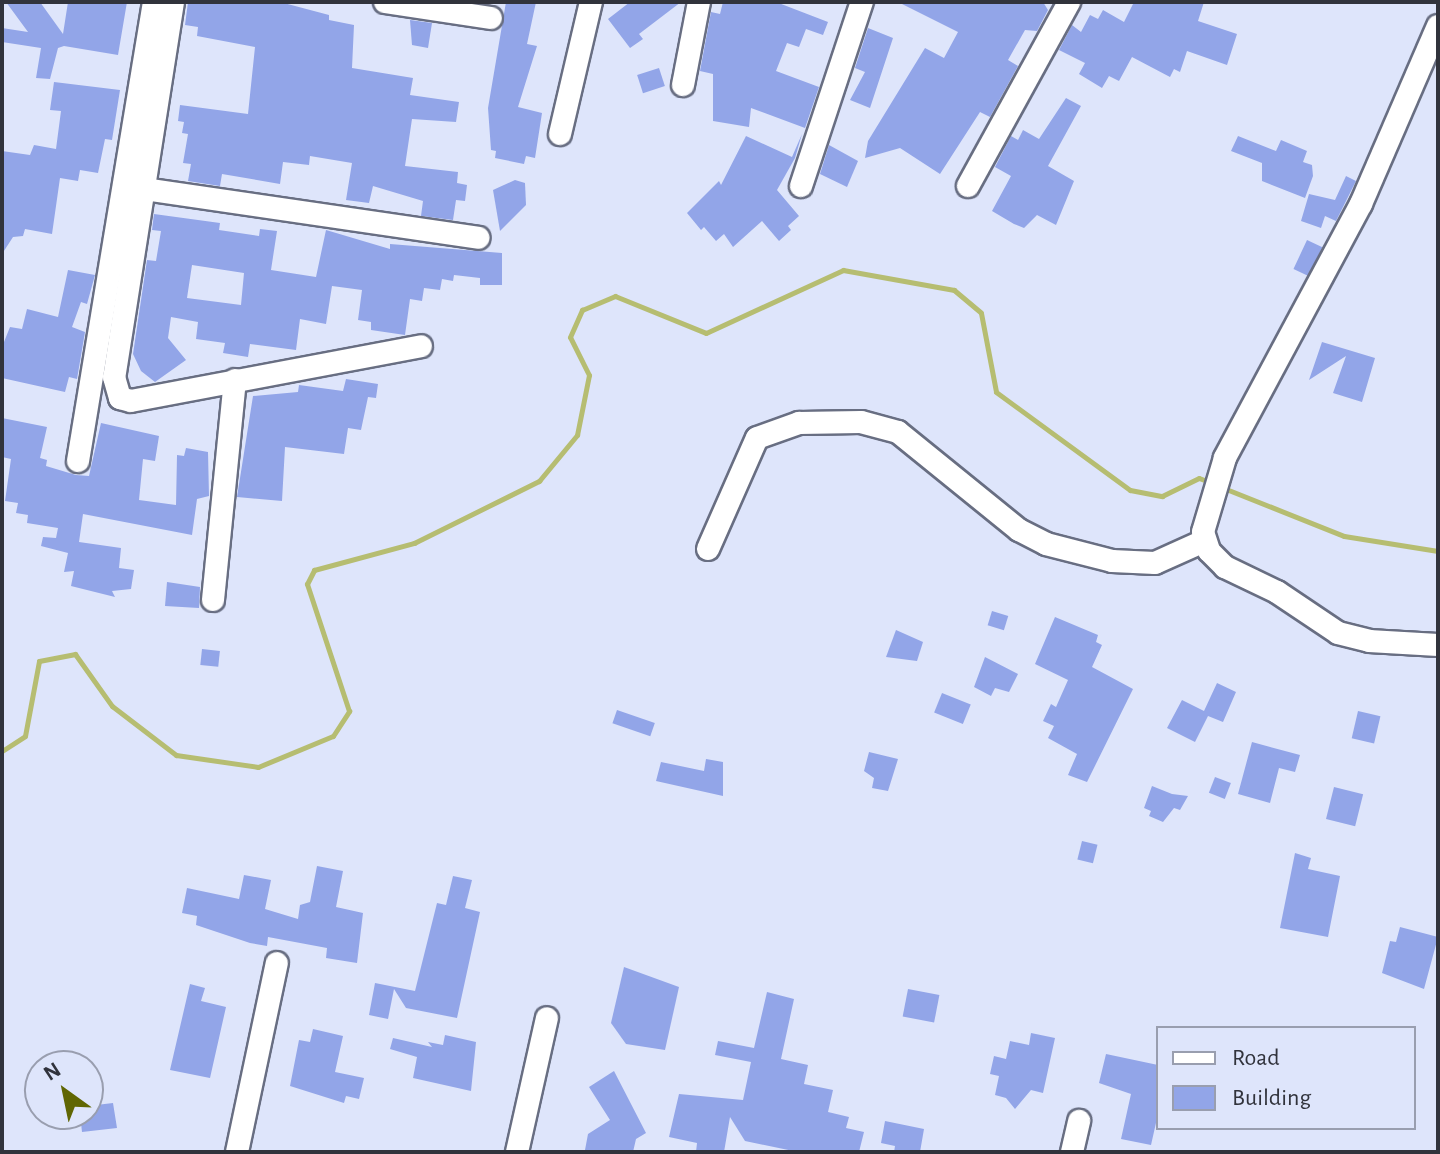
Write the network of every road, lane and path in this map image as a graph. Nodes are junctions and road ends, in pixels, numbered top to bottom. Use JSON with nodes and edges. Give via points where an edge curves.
{"nodes":[{"id":1,"x":154,"y":2,"type":"edge"},
{"id":2,"x":173,"y":2,"type":"edge"},
{"id":3,"x":385,"y":2,"type":"edge"},
{"id":4,"x":591,"y":2,"type":"edge"},
{"id":5,"x":699,"y":2,"type":"edge"},
{"id":6,"x":862,"y":2,"type":"edge"},
{"id":7,"x":1069,"y":2,"type":"edge"},
{"id":8,"x":491,"y":18,"type":"dead end"},
{"id":9,"x":1438,"y":26,"type":"edge"},
{"id":10,"x":683,"y":85,"type":"dead end"},
{"id":11,"x":560,"y":134,"type":"dead end"},
{"id":12,"x":801,"y":186,"type":"dead end"},
{"id":13,"x":968,"y":186,"type":"dead end"},
{"id":14,"x":144,"y":189,"type":"junction"},
{"id":15,"x":478,"y":238,"type":"dead end"},
{"id":16,"x":421,"y":346,"type":"dead end"},
{"id":17,"x":235,"y":380,"type":"junction"},
{"id":18,"x":78,"y":461,"type":"dead end"},
{"id":19,"x":1204,"y":530,"type":"junction"},
{"id":20,"x":708,"y":549,"type":"dead end"},
{"id":21,"x":213,"y":600,"type":"dead end"},
{"id":22,"x":1438,"y":645,"type":"edge"},
{"id":23,"x":277,"y":963,"type":"dead end"},
{"id":24,"x":547,"y":1018,"type":"dead end"},
{"id":25,"x":1079,"y":1121,"type":"dead end"},
{"id":26,"x":237,"y":1152,"type":"edge"},
{"id":27,"x":517,"y":1152,"type":"edge"},
{"id":28,"x":1072,"y":1152,"type":"edge"}],
"edges":[{"from":1,"to":18,"type":"street"},
{"from":2,"to":14,"type":"street"},
{"from":3,"to":8,"type":"street"},
{"from":4,"to":11,"type":"street"},
{"from":5,"to":10,"type":"street"},
{"from":6,"to":12,"type":"street"},
{"from":7,"to":13,"type":"street"},
{"from":9,"to":19,"type":"street","via":[[1379,166],[1220,474]]},
{"from":14,"to":15,"type":"street"},
{"from":14,"to":17,"type":"street","via":[[114,377],[117,393],[131,401]]},
{"from":16,"to":17,"type":"street"},
{"from":17,"to":21,"type":"street"},
{"from":19,"to":20,"type":"street","via":[[1155,563],[1112,561],[1046,544],[1019,530],[898,432],[861,422],[799,423],[757,438]]},
{"from":19,"to":22,"type":"street","via":[[1225,567],[1277,592],[1338,633],[1369,641]]},
{"from":23,"to":26,"type":"street"},
{"from":24,"to":27,"type":"street"},
{"from":25,"to":28,"type":"street"}]}
